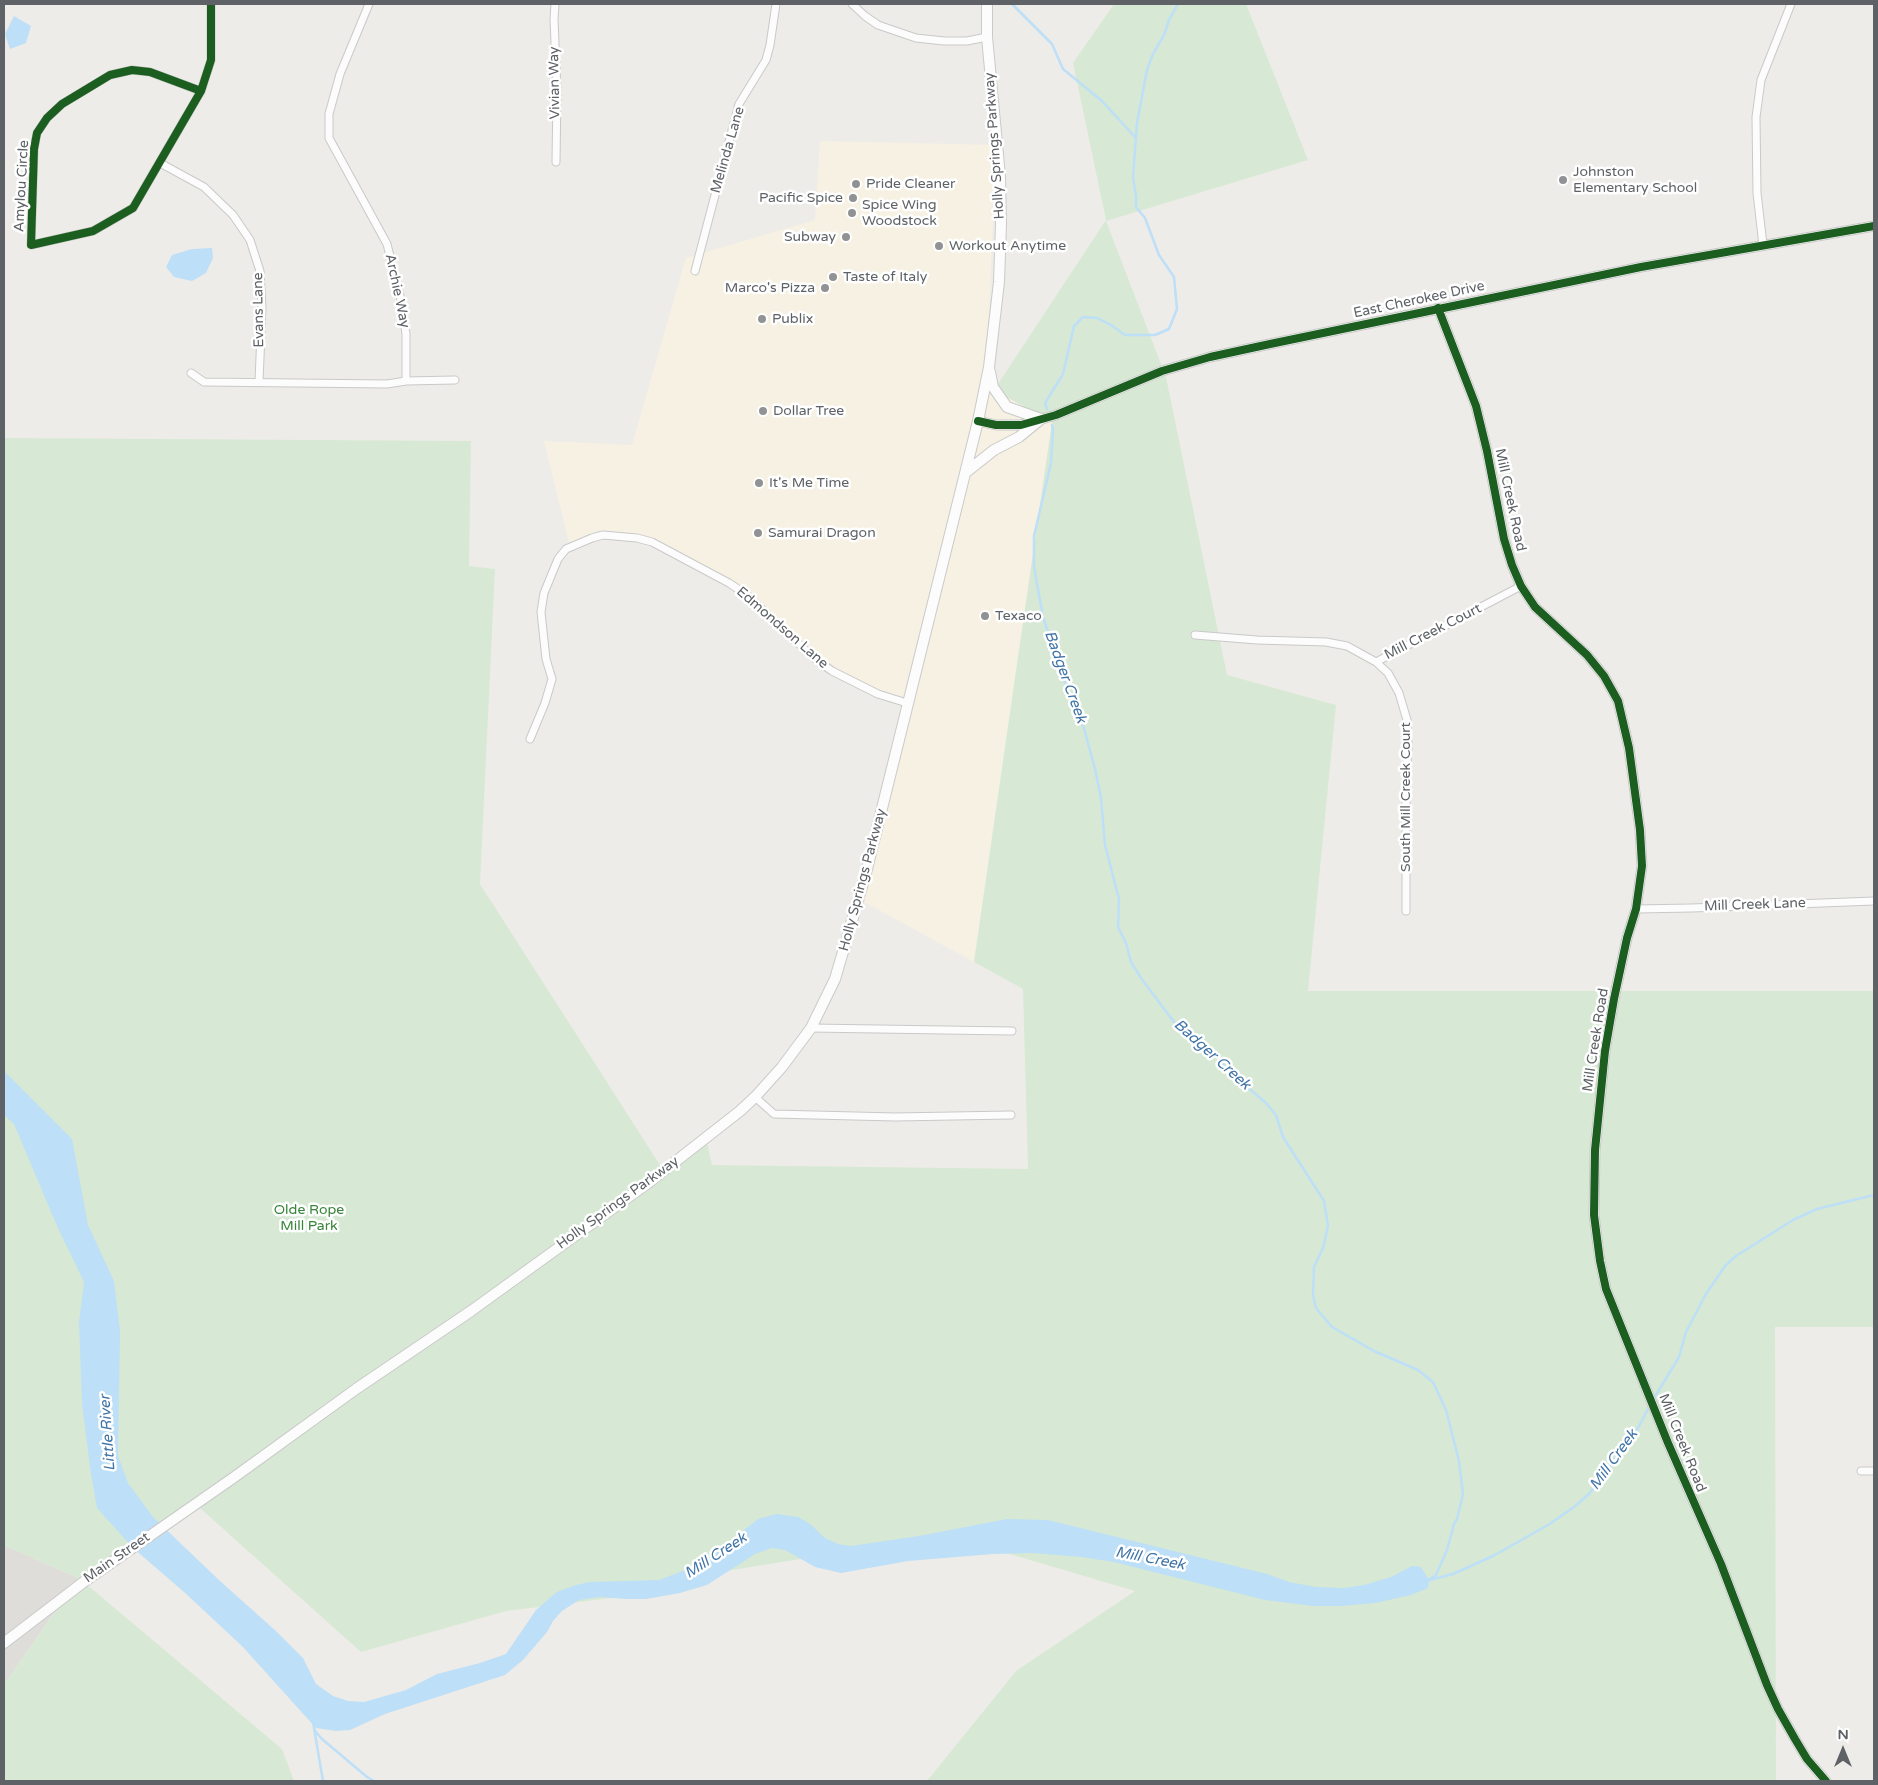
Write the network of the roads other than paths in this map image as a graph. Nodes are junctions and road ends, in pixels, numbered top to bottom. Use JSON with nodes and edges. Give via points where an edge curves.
{"nodes":[{"id":1,"x":211,"y":4,"type":"edge"},
{"id":2,"x":369,"y":4,"type":"edge"},
{"id":3,"x":555,"y":4,"type":"edge"},
{"id":4,"x":776,"y":4,"type":"edge"},
{"id":5,"x":852,"y":4,"type":"edge"},
{"id":6,"x":987,"y":4,"type":"edge"},
{"id":7,"x":1791,"y":4,"type":"edge"},
{"id":8,"x":987,"y":37,"type":"junction"},
{"id":9,"x":201,"y":91,"type":"junction"},
{"id":10,"x":556,"y":162,"type":"dead end"},
{"id":11,"x":160,"y":163,"type":"junction"},
{"id":12,"x":1874,"y":226,"type":"edge"},
{"id":13,"x":1763,"y":245,"type":"junction"},
{"id":14,"x":695,"y":271,"type":"dead end"},
{"id":15,"x":1438,"y":308,"type":"junction"},
{"id":16,"x":989,"y":367,"type":"junction"},
{"id":17,"x":192,"y":373,"type":"dead end"},
{"id":18,"x":455,"y":380,"type":"dead end"},
{"id":19,"x":406,"y":381,"type":"junction"},
{"id":20,"x":259,"y":382,"type":"junction"},
{"id":21,"x":1041,"y":419,"type":"junction"},
{"id":22,"x":978,"y":421,"type":"junction"},
{"id":23,"x":965,"y":473,"type":"junction"},
{"id":24,"x":1521,"y":586,"type":"junction"},
{"id":25,"x":1195,"y":635,"type":"dead end"},
{"id":26,"x":1376,"y":662,"type":"junction"},
{"id":27,"x":907,"y":703,"type":"junction"},
{"id":28,"x":530,"y":739,"type":"dead end"},
{"id":29,"x":1874,"y":901,"type":"edge"},
{"id":30,"x":1636,"y":909,"type":"junction"},
{"id":31,"x":1406,"y":912,"type":"dead end"},
{"id":32,"x":811,"y":1028,"type":"junction"},
{"id":33,"x":1012,"y":1031,"type":"dead end"},
{"id":34,"x":755,"y":1097,"type":"junction"},
{"id":35,"x":1011,"y":1115,"type":"dead end"},
{"id":36,"x":1861,"y":1471,"type":"dead end"},
{"id":37,"x":1874,"y":1471,"type":"edge"},
{"id":38,"x":233,"y":1478,"type":"joint"},
{"id":39,"x":4,"y":1643,"type":"edge"},
{"id":40,"x":1826,"y":1781,"type":"edge"}],
"edges":[{"from":1,"to":9,"type":"street","name":"Amylou Circle","via":[[211,60]]},
{"from":2,"to":19,"type":"street","name":"Archie Way","via":[[340,74],[329,114],[329,138],[387,244],[406,334]]},
{"from":3,"to":10,"type":"street","name":"Vivian Way"},
{"from":4,"to":14,"type":"street","name":"Melinda Lane","via":[[766,60],[742,98],[736,114]]},
{"from":5,"to":8,"type":"street","via":[[878,25],[916,38],[960,41]]},
{"from":6,"to":8,"type":"main road","name":"Holly Springs Parkway"},
{"from":7,"to":13,"type":"street","via":[[1761,80],[1756,117],[1757,193]]},
{"from":8,"to":16,"type":"main road","name":"Holly Springs Parkway","via":[[998,150],[1001,224],[999,282]]},
{"from":9,"to":11,"type":"street","name":"Amylou Circle"},
{"from":9,"to":11,"type":"street","name":"Amylou Circle","via":[[150,72],[132,70],[110,75],[62,104],[37,133],[31,245],[93,230],[134,208]]},
{"from":11,"to":20,"type":"street","name":"Evans Lane","via":[[204,187],[233,215],[250,240],[260,271]]},
{"from":12,"to":13,"type":"street","name":"East Cherokee Drive"},
{"from":13,"to":15,"type":"street","name":"East Cherokee Drive"},
{"from":15,"to":21,"type":"street","name":"East Cherokee Drive","via":[[1210,357],[1162,371]]},
{"from":15,"to":24,"type":"street","name":"Mill Creek Road","via":[[1476,406],[1504,539]]},
{"from":16,"to":21,"type":"main road","via":[[993,386],[1007,407]]},
{"from":16,"to":22,"type":"main road","name":"Holly Springs Parkway"},
{"from":17,"to":20,"type":"street","via":[[204,382]]},
{"from":18,"to":19,"type":"street"},
{"from":19,"to":20,"type":"street","via":[[387,384]]},
{"from":21,"to":22,"type":"street","name":"East Cherokee Drive","via":[[1010,426]]},
{"from":21,"to":23,"type":"main road"},
{"from":22,"to":23,"type":"main road","name":"Holly Springs Parkway"},
{"from":23,"to":27,"type":"main road","name":"Holly Springs Parkway"},
{"from":24,"to":26,"type":"street","name":"Mill Creek Court"},
{"from":24,"to":30,"type":"street","name":"Mill Creek Road","via":[[1535,607],[1587,655],[1618,701],[1629,748],[1640,830],[1642,866]]},
{"from":25,"to":26,"type":"street","name":"Mill Creek Court","via":[[1326,642],[1347,646]]},
{"from":26,"to":31,"type":"street","name":"South Mill Creek Court","via":[[1388,673],[1400,693],[1407,720]]},
{"from":27,"to":28,"type":"street","name":"Edmondson Lane","via":[[878,694],[832,671],[747,595],[714,575],[652,542],[603,535],[566,549],[558,559],[544,593],[541,612],[546,659],[552,679]]},
{"from":27,"to":32,"type":"main road","name":"Holly Springs Parkway","via":[[848,939],[835,979]]},
{"from":29,"to":30,"type":"street","name":"Mill Creek Lane"},
{"from":30,"to":40,"type":"street","name":"Mill Creek Road","via":[[1627,938],[1605,1051],[1595,1150],[1594,1215],[1600,1261],[1606,1288],[1778,1709],[1807,1758]]},
{"from":32,"to":33,"type":"street"},
{"from":32,"to":34,"type":"main road","name":"Holly Springs Parkway"},
{"from":34,"to":35,"type":"street","via":[[774,1114],[886,1117]]},
{"from":34,"to":38,"type":"main road","name":"Holly Springs Parkway","via":[[648,1183]]},
{"from":36,"to":37,"type":"street"},
{"from":38,"to":39,"type":"main road","name":"Main Street","via":[[85,1581]]}]}
